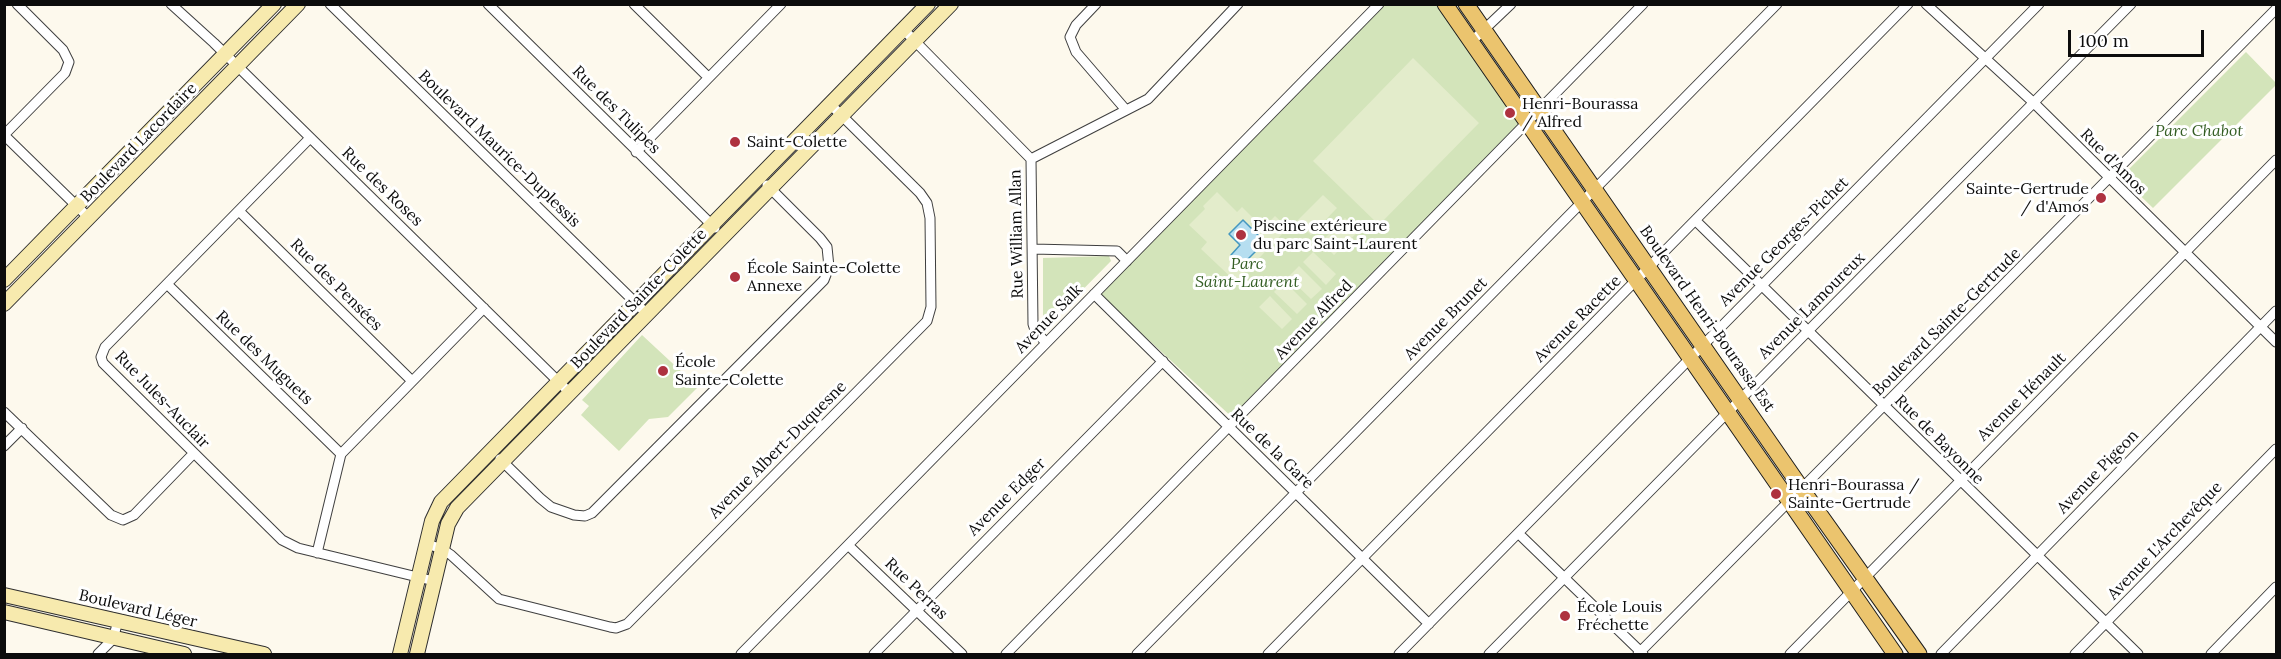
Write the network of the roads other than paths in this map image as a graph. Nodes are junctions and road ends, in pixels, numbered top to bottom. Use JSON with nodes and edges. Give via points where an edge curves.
{"nodes":[{"id":1,"x":17,"y":4,"type":"edge"},
{"id":2,"x":171,"y":4,"type":"edge"},
{"id":3,"x":274,"y":4,"type":"edge"},
{"id":4,"x":298,"y":4,"type":"edge"},
{"id":5,"x":330,"y":4,"type":"edge"},
{"id":6,"x":488,"y":4,"type":"edge"},
{"id":7,"x":634,"y":4,"type":"edge"},
{"id":8,"x":928,"y":4,"type":"edge"},
{"id":9,"x":951,"y":4,"type":"edge"},
{"id":10,"x":1096,"y":4,"type":"edge"},
{"id":11,"x":1238,"y":4,"type":"edge"},
{"id":12,"x":1379,"y":4,"type":"edge"},
{"id":13,"x":1445,"y":4,"type":"edge"},
{"id":14,"x":1466,"y":4,"type":"edge"},
{"id":15,"x":1511,"y":4,"type":"edge"},
{"id":16,"x":1642,"y":4,"type":"edge"},
{"id":17,"x":1778,"y":4,"type":"edge"},
{"id":18,"x":1908,"y":4,"type":"edge"},
{"id":19,"x":1926,"y":4,"type":"edge"},
{"id":20,"x":2039,"y":4,"type":"edge"},
{"id":21,"x":2131,"y":4,"type":"edge"},
{"id":22,"x":780,"y":5,"type":"edge"},
{"id":23,"x":2277,"y":9,"type":"edge"},
{"id":24,"x":903,"y":29,"type":"junction"},
{"id":25,"x":1485,"y":31,"type":"junction"},
{"id":26,"x":916,"y":40,"type":"junction"},
{"id":27,"x":1470,"y":43,"type":"junction"},
{"id":28,"x":225,"y":55,"type":"junction"},
{"id":29,"x":1986,"y":58,"type":"junction"},
{"id":30,"x":237,"y":67,"type":"junction"},
{"id":31,"x":708,"y":77,"type":"junction"},
{"id":32,"x":2034,"y":103,"type":"junction"},
{"id":33,"x":830,"y":104,"type":"junction"},
{"id":34,"x":1126,"y":110,"type":"junction"},
{"id":35,"x":1540,"y":110,"type":"junction"},
{"id":36,"x":842,"y":116,"type":"junction"},
{"id":37,"x":1527,"y":124,"type":"junction"},
{"id":38,"x":4,"y":135,"type":"edge"},
{"id":39,"x":310,"y":138,"type":"junction"},
{"id":40,"x":636,"y":152,"type":"junction"},
{"id":41,"x":1032,"y":159,"type":"junction"},
{"id":42,"x":2277,"y":160,"type":"edge"},
{"id":43,"x":759,"y":177,"type":"junction"},
{"id":44,"x":2109,"y":179,"type":"junction"},
{"id":45,"x":770,"y":188,"type":"junction"},
{"id":46,"x":1595,"y":189,"type":"junction"},
{"id":47,"x":1581,"y":203,"type":"junction"},
{"id":48,"x":77,"y":206,"type":"junction"},
{"id":49,"x":239,"y":211,"type":"junction"},
{"id":50,"x":89,"y":218,"type":"junction"},
{"id":51,"x":1696,"y":221,"type":"junction"},
{"id":52,"x":712,"y":226,"type":"junction"},
{"id":53,"x":723,"y":237,"type":"junction"},
{"id":54,"x":1034,"y":249,"type":"junction"},
{"id":55,"x":2185,"y":253,"type":"junction"},
{"id":56,"x":1127,"y":261,"type":"junction"},
{"id":57,"x":1649,"y":268,"type":"junction"},
{"id":58,"x":4,"y":280,"type":"edge"},
{"id":59,"x":1636,"y":282,"type":"junction"},
{"id":60,"x":167,"y":284,"type":"junction"},
{"id":61,"x":1761,"y":287,"type":"junction"},
{"id":62,"x":1094,"y":294,"type":"junction"},
{"id":63,"x":635,"y":303,"type":"junction"},
{"id":64,"x":4,"y":304,"type":"edge"},
{"id":65,"x":484,"y":308,"type":"junction"},
{"id":66,"x":2277,"y":311,"type":"edge"},
{"id":67,"x":647,"y":314,"type":"junction"},
{"id":68,"x":2261,"y":327,"type":"junction"},
{"id":69,"x":1808,"y":332,"type":"junction"},
{"id":70,"x":2277,"y":342,"type":"edge"},
{"id":71,"x":1046,"y":343,"type":"junction"},
{"id":72,"x":1703,"y":345,"type":"junction"},
{"id":73,"x":1690,"y":359,"type":"junction"},
{"id":74,"x":1163,"y":361,"type":"junction"},
{"id":75,"x":412,"y":381,"type":"junction"},
{"id":76,"x":558,"y":382,"type":"junction"},
{"id":77,"x":570,"y":393,"type":"junction"},
{"id":78,"x":1742,"y":400,"type":"junction"},
{"id":79,"x":1884,"y":407,"type":"junction"},
{"id":80,"x":4,"y":412,"type":"edge"},
{"id":81,"x":1728,"y":414,"type":"junction"},
{"id":82,"x":22,"y":428,"type":"junction"},
{"id":83,"x":1228,"y":428,"type":"junction"},
{"id":84,"x":4,"y":446,"type":"edge"},
{"id":85,"x":2277,"y":449,"type":"edge"},
{"id":86,"x":491,"y":450,"type":"junction"},
{"id":87,"x":193,"y":454,"type":"junction"},
{"id":88,"x":341,"y":454,"type":"junction"},
{"id":89,"x":503,"y":462,"type":"junction"},
{"id":90,"x":1960,"y":482,"type":"junction"},
{"id":91,"x":1803,"y":489,"type":"junction"},
{"id":92,"x":1296,"y":492,"type":"junction"},
{"id":93,"x":1789,"y":502,"type":"junction"},
{"id":94,"x":1518,"y":533,"type":"junction"},
{"id":95,"x":427,"y":544,"type":"junction"},
{"id":96,"x":848,"y":545,"type":"junction"},
{"id":97,"x":442,"y":549,"type":"junction"},
{"id":98,"x":317,"y":553,"type":"junction"},
{"id":99,"x":2036,"y":557,"type":"junction"},
{"id":100,"x":1363,"y":558,"type":"junction"},
{"id":101,"x":1865,"y":576,"type":"junction"},
{"id":102,"x":418,"y":578,"type":"junction"},
{"id":103,"x":1565,"y":578,"type":"junction"},
{"id":104,"x":434,"y":581,"type":"junction"},
{"id":105,"x":2277,"y":587,"type":"edge"},
{"id":106,"x":1852,"y":591,"type":"junction"},
{"id":107,"x":4,"y":595,"type":"edge"},
{"id":108,"x":917,"y":610,"type":"junction"},
{"id":109,"x":4,"y":612,"type":"edge"},
{"id":110,"x":118,"y":621,"type":"junction"},
{"id":111,"x":1429,"y":624,"type":"junction"},
{"id":112,"x":2105,"y":624,"type":"junction"},
{"id":113,"x":113,"y":639,"type":"junction"},
{"id":114,"x":98,"y":654,"type":"edge"},
{"id":115,"x":184,"y":654,"type":"edge"},
{"id":116,"x":264,"y":654,"type":"edge"},
{"id":117,"x":400,"y":654,"type":"edge"},
{"id":118,"x":417,"y":654,"type":"edge"},
{"id":119,"x":741,"y":654,"type":"edge"},
{"id":120,"x":874,"y":654,"type":"edge"},
{"id":121,"x":962,"y":654,"type":"edge"},
{"id":122,"x":1006,"y":654,"type":"edge"},
{"id":123,"x":1137,"y":654,"type":"edge"},
{"id":124,"x":1268,"y":654,"type":"edge"},
{"id":125,"x":1399,"y":654,"type":"edge"},
{"id":126,"x":1489,"y":654,"type":"edge"},
{"id":127,"x":1641,"y":654,"type":"edge"},
{"id":128,"x":1790,"y":654,"type":"edge"},
{"id":129,"x":1895,"y":654,"type":"edge"},
{"id":130,"x":1919,"y":654,"type":"edge"},
{"id":131,"x":1941,"y":654,"type":"edge"},
{"id":132,"x":2075,"y":654,"type":"edge"},
{"id":133,"x":2138,"y":654,"type":"edge"},
{"id":134,"x":2211,"y":654,"type":"edge"}],
"edges":[{"from":1,"to":38,"type":"street","via":[[63,50],[69,62],[65,73]]},
{"from":2,"to":28,"type":"street","name":"Rue des Roses"},
{"from":3,"to":28,"type":"street","name":"Boulevard Lacordaire"},
{"from":4,"to":30,"type":"street","name":"Boulevard Lacordaire"},
{"from":5,"to":63,"type":"street","name":"Boulevard Maurice-Duplessis"},
{"from":6,"to":40,"type":"street","name":"Rue des Tulipes"},
{"from":7,"to":31,"type":"street"},
{"from":8,"to":24,"type":"street","name":"Boulevard Sainte-Colette"},
{"from":9,"to":26,"type":"street","name":"Boulevard Sainte-Colette"},
{"from":10,"to":34,"type":"street","via":[[1070,37],[1076,52]]},
{"from":11,"to":34,"type":"street","via":[[1148,99]]},
{"from":12,"to":56,"type":"street","name":"Avenue Salk"},
{"from":13,"to":27,"type":"main road"},
{"from":14,"to":25,"type":"main road","name":"Boulevard Henri-Bourassa Est"},
{"from":15,"to":25,"type":"street"},
{"from":16,"to":35,"type":"street","name":"Avenue Alfred"},
{"from":17,"to":46,"type":"street","name":"Avenue Brunet"},
{"from":18,"to":51,"type":"street","name":"Avenue Racette"},
{"from":19,"to":29,"type":"street","name":"Rue d'Amos"},
{"from":20,"to":29,"type":"street","name":"Avenue Georges-Pichet"},
{"from":21,"to":32,"type":"street","name":"Avenue Lamoureux"},
{"from":22,"to":31,"type":"street"},
{"from":23,"to":44,"type":"street","name":"Boulevard Sainte-Gertrude"},
{"from":24,"to":26,"type":"street","name":"Rue William Allan"},
{"from":24,"to":33,"type":"street","name":"Boulevard Sainte-Colette"},
{"from":25,"to":27,"type":"street"},
{"from":25,"to":35,"type":"main road","name":"Boulevard Henri-Bourassa Est"},
{"from":26,"to":36,"type":"street","name":"Boulevard Sainte-Colette"},
{"from":26,"to":41,"type":"street","name":"Rue William Allan"},
{"from":27,"to":37,"type":"main road"},
{"from":28,"to":30,"type":"street","name":"Rue des Roses"},
{"from":28,"to":48,"type":"street","name":"Boulevard Lacordaire"},
{"from":29,"to":32,"type":"street","name":"Rue d'Amos"},
{"from":29,"to":61,"type":"street","name":"Avenue Georges-Pichet"},
{"from":30,"to":39,"type":"street","name":"Rue des Roses"},
{"from":30,"to":50,"type":"street","name":"Boulevard Lacordaire"},
{"from":31,"to":40,"type":"street"},
{"from":32,"to":44,"type":"street","name":"Rue d'Amos"},
{"from":32,"to":69,"type":"street","name":"Avenue Lamoureux"},
{"from":33,"to":36,"type":"street","name":"Avenue Albert-Duquesne"},
{"from":33,"to":43,"type":"street","name":"Boulevard Sainte-Colette"},
{"from":34,"to":41,"type":"street"},
{"from":35,"to":37,"type":"street","name":"Avenue Alfred"},
{"from":35,"to":46,"type":"main road","name":"Boulevard Henri-Bourassa Est"},
{"from":36,"to":45,"type":"street","name":"Boulevard Sainte-Colette"},
{"from":36,"to":97,"type":"street","name":"Avenue Albert-Duquesne","via":[[927,203],[931,307],[927,321],[627,624],[610,627],[500,599]]},
{"from":37,"to":47,"type":"main road"},
{"from":37,"to":83,"type":"street","name":"Avenue Alfred"},
{"from":38,"to":48,"type":"street"},
{"from":39,"to":49,"type":"street","name":"Rue Jules-Auclair"},
{"from":39,"to":65,"type":"street","name":"Rue des Roses"},
{"from":40,"to":52,"type":"street","name":"Rue des Tulipes"},
{"from":41,"to":54,"type":"street","name":"Rue William Allan"},
{"from":42,"to":55,"type":"street","name":"Avenue Hénault"},
{"from":43,"to":45,"type":"street"},
{"from":43,"to":52,"type":"street","name":"Boulevard Sainte-Colette"},
{"from":44,"to":55,"type":"street","name":"Rue d'Amos"},
{"from":44,"to":79,"type":"street","name":"Boulevard Sainte-Gertrude"},
{"from":45,"to":53,"type":"street","name":"Boulevard Sainte-Colette"},
{"from":45,"to":89,"type":"street","via":[[826,247],[828,270],[815,289],[592,513],[574,515],[551,507]]},
{"from":46,"to":47,"type":"street","name":"Avenue Brunet"},
{"from":46,"to":57,"type":"main road","name":"Boulevard Henri-Bourassa Est"},
{"from":47,"to":59,"type":"main road"},
{"from":47,"to":92,"type":"street","name":"Avenue Brunet"},
{"from":48,"to":50,"type":"street"},
{"from":48,"to":58,"type":"street","name":"Boulevard Lacordaire"},
{"from":49,"to":60,"type":"street","name":"Rue Jules-Auclair"},
{"from":49,"to":75,"type":"street","name":"Rue des Pensées"},
{"from":50,"to":64,"type":"street","name":"Boulevard Lacordaire"},
{"from":51,"to":57,"type":"street","name":"Avenue Racette"},
{"from":51,"to":61,"type":"street","name":"Rue de Bayonne"},
{"from":52,"to":53,"type":"street","name":"Rue des Tulipes"},
{"from":52,"to":63,"type":"street","name":"Boulevard Sainte-Colette"},
{"from":53,"to":67,"type":"street","name":"Boulevard Sainte-Colette"},
{"from":54,"to":56,"type":"street","via":[[1117,251]]},
{"from":54,"to":71,"type":"street","name":"Rue William Allan","via":[[1033,324]]},
{"from":55,"to":68,"type":"street","name":"Rue d'Amos"},
{"from":55,"to":90,"type":"street","name":"Avenue Hénault"},
{"from":56,"to":62,"type":"street","name":"Avenue Salk"},
{"from":57,"to":59,"type":"street","name":"Avenue Racette"},
{"from":57,"to":72,"type":"main road","name":"Boulevard Henri-Bourassa Est"},
{"from":59,"to":73,"type":"main road"},
{"from":59,"to":100,"type":"street","name":"Avenue Racette"},
{"from":60,"to":87,"type":"street","name":"Rue Jules-Auclair","via":[[105,347],[101,357],[106,367]]},
{"from":60,"to":88,"type":"street","name":"Rue des Muguets"},
{"from":61,"to":69,"type":"street","name":"Rue de Bayonne"},
{"from":61,"to":72,"type":"street","name":"Avenue Georges-Pichet"},
{"from":62,"to":71,"type":"street","name":"Avenue Salk"},
{"from":62,"to":74,"type":"street","name":"Rue de la Gare"},
{"from":63,"to":67,"type":"street","name":"Boulevard Maurice-Duplessis"},
{"from":63,"to":76,"type":"street","name":"Boulevard Sainte-Colette"},
{"from":65,"to":75,"type":"street"},
{"from":65,"to":76,"type":"street","name":"Rue des Roses"},
{"from":66,"to":68,"type":"street","name":"Avenue Pigeon"},
{"from":67,"to":77,"type":"street","name":"Boulevard Sainte-Colette"},
{"from":68,"to":70,"type":"street","name":"Rue d'Amos"},
{"from":68,"to":99,"type":"street","name":"Avenue Pigeon"},
{"from":69,"to":78,"type":"street","name":"Avenue Lamoureux"},
{"from":69,"to":79,"type":"street","name":"Rue de Bayonne"},
{"from":71,"to":96,"type":"street","name":"Avenue Salk"},
{"from":72,"to":73,"type":"street","name":"Avenue Georges-Pichet"},
{"from":72,"to":78,"type":"main road","name":"Boulevard Henri-Bourassa Est"},
{"from":73,"to":81,"type":"main road"},
{"from":73,"to":94,"type":"street","name":"Avenue Georges-Pichet"},
{"from":74,"to":83,"type":"street","name":"Rue de la Gare"},
{"from":74,"to":108,"type":"street","name":"Avenue Edger"},
{"from":75,"to":88,"type":"street"},
{"from":76,"to":77,"type":"street","name":"Rue des Roses"},
{"from":76,"to":86,"type":"street","name":"Boulevard Sainte-Colette"},
{"from":77,"to":89,"type":"street","name":"Boulevard Sainte-Colette"},
{"from":78,"to":81,"type":"street","name":"Avenue Lamoureux"},
{"from":78,"to":91,"type":"main road","name":"Boulevard Henri-Bourassa Est"},
{"from":79,"to":90,"type":"street","name":"Rue de Bayonne"},
{"from":79,"to":91,"type":"street","name":"Boulevard Sainte-Gertrude"},
{"from":80,"to":82,"type":"street"},
{"from":81,"to":93,"type":"main road"},
{"from":81,"to":103,"type":"street","name":"Avenue Lamoureux"},
{"from":82,"to":84,"type":"street"},
{"from":82,"to":87,"type":"street","via":[[111,515],[123,520],[134,515]]},
{"from":83,"to":92,"type":"street","name":"Rue de la Gare"},
{"from":83,"to":122,"type":"street","name":"Avenue Alfred"},
{"from":85,"to":112,"type":"street","name":"Avenue L'Archevêque"},
{"from":86,"to":89,"type":"street"},
{"from":86,"to":95,"type":"street","name":"Boulevard Sainte-Colette","via":[[438,507]]},
{"from":87,"to":98,"type":"street","name":"Rue Jules-Auclair","via":[[282,540]]},
{"from":88,"to":98,"type":"street"},
{"from":89,"to":97,"type":"street","name":"Boulevard Sainte-Colette","via":[[454,512]]},
{"from":90,"to":99,"type":"street","name":"Rue de Bayonne"},
{"from":90,"to":101,"type":"street","name":"Avenue Hénault"},
{"from":91,"to":93,"type":"street","name":"Boulevard Sainte-Gertrude"},
{"from":91,"to":101,"type":"main road","name":"Boulevard Henri-Bourassa Est"},
{"from":92,"to":100,"type":"street","name":"Rue de la Gare"},
{"from":92,"to":123,"type":"street","name":"Avenue Brunet"},
{"from":93,"to":106,"type":"main road"},
{"from":93,"to":127,"type":"street","name":"Boulevard Sainte-Gertrude"},
{"from":94,"to":103,"type":"street"},
{"from":94,"to":111,"type":"street","name":"Avenue Georges-Pichet"},
{"from":95,"to":97,"type":"street","name":"Avenue Albert-Duquesne"},
{"from":95,"to":102,"type":"street","name":"Boulevard Sainte-Colette"},
{"from":96,"to":108,"type":"street","name":"Rue Perras"},
{"from":96,"to":119,"type":"street","name":"Avenue Salk"},
{"from":97,"to":104,"type":"street","name":"Boulevard Sainte-Colette"},
{"from":98,"to":102,"type":"street","name":"Rue Jules-Auclair"},
{"from":99,"to":112,"type":"street","name":"Rue de Bayonne"},
{"from":99,"to":131,"type":"street","name":"Avenue Pigeon"},
{"from":100,"to":111,"type":"street","name":"Rue de la Gare"},
{"from":100,"to":124,"type":"street","name":"Avenue Racette"},
{"from":101,"to":106,"type":"street","name":"Avenue Hénault"},
{"from":101,"to":130,"type":"main road","name":"Boulevard Henri-Bourassa Est"},
{"from":102,"to":104,"type":"street","name":"Rue Jules-Auclair"},
{"from":102,"to":117,"type":"street","name":"Boulevard Sainte-Colette"},
{"from":103,"to":126,"type":"street","name":"Avenue Lamoureux"},
{"from":103,"to":127,"type":"street"},
{"from":104,"to":118,"type":"street","name":"Boulevard Sainte-Colette"},
{"from":105,"to":134,"type":"street"},
{"from":106,"to":128,"type":"street","name":"Avenue Hénault"},
{"from":106,"to":129,"type":"main road"},
{"from":107,"to":110,"type":"street","name":"Boulevard Léger"},
{"from":108,"to":120,"type":"street","name":"Avenue Edger"},
{"from":108,"to":121,"type":"street","name":"Rue Perras"},
{"from":109,"to":113,"type":"street","name":"Boulevard Léger"},
{"from":110,"to":113,"type":"street"},
{"from":110,"to":116,"type":"street","name":"Boulevard Léger"},
{"from":111,"to":125,"type":"street","name":"Avenue Georges-Pichet"},
{"from":112,"to":132,"type":"street","name":"Avenue L'Archevêque"},
{"from":112,"to":133,"type":"street","name":"Rue de Bayonne"},
{"from":113,"to":114,"type":"street"},
{"from":113,"to":115,"type":"street","name":"Boulevard Léger"}]}
